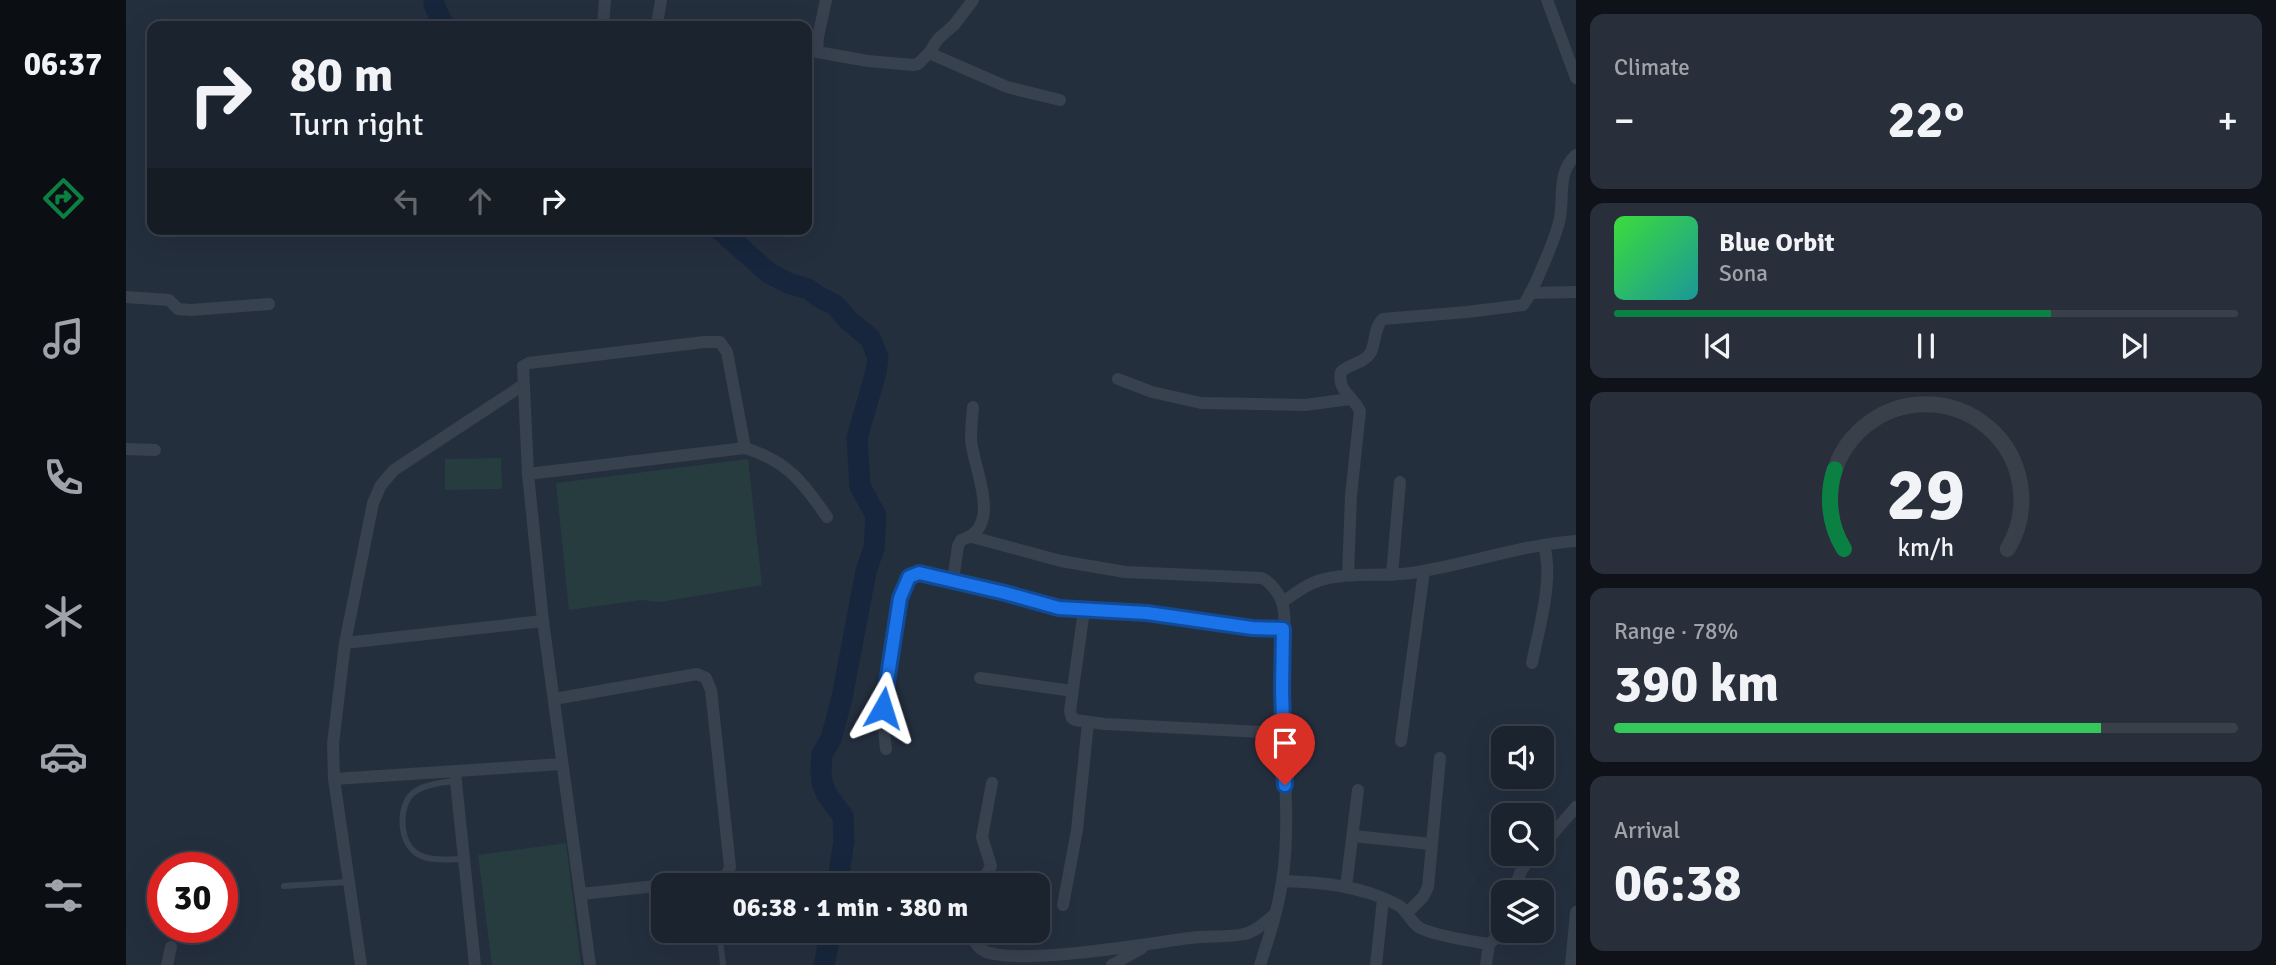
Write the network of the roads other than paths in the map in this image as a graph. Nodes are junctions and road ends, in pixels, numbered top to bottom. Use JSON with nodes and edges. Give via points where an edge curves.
{"nodes":[{"id":1,"x":604,"y":0,"type":"edge"},
{"id":2,"x":661,"y":0,"type":"edge"},
{"id":3,"x":826,"y":0,"type":"edge"},
{"id":4,"x":973,"y":0,"type":"edge"},
{"id":5,"x":1547,"y":0,"type":"edge"},
{"id":6,"x":658,"y":18,"type":"dead end"},
{"id":7,"x":603,"y":21,"type":"edge"},
{"id":8,"x":812,"y":51,"type":"edge"},
{"id":9,"x":929,"y":53,"type":"junction"},
{"id":10,"x":1576,"y":78,"type":"edge"},
{"id":11,"x":1060,"y":100,"type":"dead end"},
{"id":12,"x":1576,"y":155,"type":"edge"},
{"id":13,"x":1576,"y":292,"type":"edge"},
{"id":14,"x":1530,"y":293,"type":"junction"},
{"id":15,"x":126,"y":297,"type":"edge"},
{"id":16,"x":269,"y":304,"type":"dead end"},
{"id":17,"x":1118,"y":379,"type":"dead end"},
{"id":18,"x":523,"y":385,"type":"junction"},
{"id":19,"x":1350,"y":399,"type":"junction"},
{"id":20,"x":973,"y":407,"type":"dead end"},
{"id":21,"x":744,"y":448,"type":"junction"},
{"id":22,"x":126,"y":449,"type":"edge"},
{"id":23,"x":155,"y":450,"type":"dead end"},
{"id":24,"x":528,"y":474,"type":"junction"},
{"id":25,"x":1400,"y":482,"type":"dead end"},
{"id":26,"x":827,"y":517,"type":"dead end"},
{"id":27,"x":972,"y":537,"type":"junction"},
{"id":28,"x":1576,"y":541,"type":"edge"},
{"id":29,"x":1544,"y":545,"type":"junction"},
{"id":30,"x":1424,"y":571,"type":"junction"},
{"id":31,"x":1348,"y":575,"type":"junction"},
{"id":32,"x":1392,"y":575,"type":"junction"},
{"id":33,"x":953,"y":580,"type":"junction"},
{"id":34,"x":1281,"y":599,"type":"junction"},
{"id":35,"x":1084,"y":610,"type":"junction"},
{"id":36,"x":543,"y":621,"type":"junction"},
{"id":37,"x":1283,"y":629,"type":"junction"},
{"id":38,"x":345,"y":643,"type":"junction"},
{"id":39,"x":1532,"y":663,"type":"dead end"},
{"id":40,"x":980,"y":678,"type":"dead end"},
{"id":41,"x":1073,"y":691,"type":"junction"},
{"id":42,"x":554,"y":699,"type":"junction"},
{"id":43,"x":1088,"y":723,"type":"junction"},
{"id":44,"x":1283,"y":733,"type":"junction"},
{"id":45,"x":1401,"y":741,"type":"dead end"},
{"id":46,"x":886,"y":749,"type":"dead end"},
{"id":47,"x":1440,"y":758,"type":"dead end"},
{"id":48,"x":562,"y":764,"type":"junction"},
{"id":49,"x":455,"y":777,"type":"junction"},
{"id":50,"x":334,"y":779,"type":"junction"},
{"id":51,"x":992,"y":783,"type":"dead end"},
{"id":52,"x":1358,"y":790,"type":"dead end"},
{"id":53,"x":1576,"y":807,"type":"edge"},
{"id":54,"x":1554,"y":832,"type":"edge"},
{"id":55,"x":1353,"y":836,"type":"junction"},
{"id":56,"x":1431,"y":844,"type":"junction"},
{"id":57,"x":464,"y":859,"type":"junction"},
{"id":58,"x":728,"y":873,"type":"edge"},
{"id":59,"x":988,"y":873,"type":"edge"},
{"id":60,"x":1282,"y":881,"type":"junction"},
{"id":61,"x":350,"y":882,"type":"junction"},
{"id":62,"x":284,"y":886,"type":"dead end"},
{"id":63,"x":1346,"y":887,"type":"junction"},
{"id":64,"x":651,"y":888,"type":"edge"},
{"id":65,"x":581,"y":894,"type":"junction"},
{"id":66,"x":1383,"y":899,"type":"junction"},
{"id":67,"x":1063,"y":905,"type":"dead end"},
{"id":68,"x":1408,"y":912,"type":"junction"},
{"id":69,"x":1576,"y":912,"type":"edge"},
{"id":70,"x":1276,"y":914,"type":"junction"},
{"id":71,"x":720,"y":943,"type":"edge"},
{"id":72,"x":976,"y":943,"type":"edge"},
{"id":73,"x":1151,"y":944,"type":"junction"},
{"id":74,"x":1489,"y":944,"type":"joint"},
{"id":75,"x":171,"y":947,"type":"dead end"},
{"id":76,"x":723,"y":964,"type":"edge"},
{"id":77,"x":167,"y":965,"type":"edge"},
{"id":78,"x":361,"y":965,"type":"edge"},
{"id":79,"x":475,"y":965,"type":"edge"},
{"id":80,"x":590,"y":965,"type":"edge"},
{"id":81,"x":1112,"y":965,"type":"edge"},
{"id":82,"x":1260,"y":965,"type":"edge"},
{"id":83,"x":1376,"y":965,"type":"edge"},
{"id":84,"x":1486,"y":965,"type":"edge"},
{"id":85,"x":1571,"y":965,"type":"edge"}],
"edges":[{"from":1,"to":7,"type":"street"},
{"from":2,"to":6,"type":"street"},
{"from":3,"to":8,"type":"street"},
{"from":4,"to":9,"type":"street"},
{"from":5,"to":10,"type":"street"},
{"from":8,"to":9,"type":"street","via":[[913,65]]},
{"from":9,"to":11,"type":"street","via":[[1007,87]]},
{"from":12,"to":14,"type":"street","via":[[1564,170],[1560,218]]},
{"from":13,"to":14,"type":"street"},
{"from":14,"to":19,"type":"street","via":[[1518,306],[1383,319],[1370,353],[1339,375]]},
{"from":15,"to":16,"type":"street","via":[[161,298],[178,309],[191,310]]},
{"from":17,"to":19,"type":"street","via":[[1200,403],[1305,405]]},
{"from":18,"to":21,"type":"street","via":[[523,366],[529,362],[720,342],[727,352]]},
{"from":18,"to":24,"type":"street"},
{"from":18,"to":38,"type":"street","via":[[394,470],[381,485],[366,531]]},
{"from":19,"to":31,"type":"street","via":[[1360,411]]},
{"from":20,"to":27,"type":"street","via":[[971,441],[984,514]]},
{"from":21,"to":24,"type":"street"},
{"from":21,"to":26,"type":"street","via":[[765,454],[792,472]]},
{"from":22,"to":23,"type":"street"},
{"from":24,"to":36,"type":"street"},
{"from":25,"to":32,"type":"street"},
{"from":27,"to":33,"type":"street","via":[[958,546]]},
{"from":27,"to":34,"type":"street","via":[[1061,561],[1125,572],[1262,578]]},
{"from":28,"to":29,"type":"street"},
{"from":29,"to":30,"type":"street"},
{"from":29,"to":39,"type":"street","via":[[1548,574]]},
{"from":30,"to":32,"type":"street"},
{"from":30,"to":45,"type":"street"},
{"from":31,"to":32,"type":"street"},
{"from":31,"to":34,"type":"street","via":[[1315,581]]},
{"from":33,"to":35,"type":"street","via":[[1059,608]]},
{"from":33,"to":46,"type":"street","via":[[919,573],[906,582],[884,695]]},
{"from":34,"to":37,"type":"street"},
{"from":35,"to":37,"type":"street"},
{"from":35,"to":41,"type":"street"},
{"from":36,"to":38,"type":"street"},
{"from":36,"to":42,"type":"street"},
{"from":37,"to":44,"type":"street"},
{"from":38,"to":50,"type":"street","via":[[335,717]]},
{"from":40,"to":41,"type":"street"},
{"from":41,"to":43,"type":"street","via":[[1072,718]]},
{"from":42,"to":48,"type":"street"},
{"from":42,"to":58,"type":"street","via":[[681,676],[706,678],[711,690]]},
{"from":43,"to":44,"type":"street"},
{"from":43,"to":67,"type":"street","via":[[1077,830]]},
{"from":44,"to":60,"type":"street"},
{"from":47,"to":56,"type":"street"},
{"from":48,"to":49,"type":"street"},
{"from":48,"to":65,"type":"street"},
{"from":49,"to":50,"type":"street"},
{"from":49,"to":57,"type":"street"},
{"from":49,"to":57,"type":"lane","via":[[414,793],[405,806],[403,829],[417,854]]},
{"from":50,"to":61,"type":"street"},
{"from":51,"to":59,"type":"street","via":[[982,837],[991,866]]},
{"from":52,"to":55,"type":"street"},
{"from":53,"to":54,"type":"street"},
{"from":55,"to":56,"type":"street"},
{"from":55,"to":63,"type":"street"},
{"from":56,"to":68,"type":"street","via":[[1428,887]]},
{"from":57,"to":79,"type":"street"},
{"from":60,"to":63,"type":"street"},
{"from":60,"to":70,"type":"street"},
{"from":61,"to":62,"type":"lane"},
{"from":61,"to":78,"type":"street"},
{"from":63,"to":66,"type":"street"},
{"from":64,"to":65,"type":"street"},
{"from":65,"to":80,"type":"street"},
{"from":66,"to":68,"type":"street"},
{"from":66,"to":83,"type":"street"},
{"from":68,"to":74,"type":"street","via":[[1425,930]]},
{"from":69,"to":85,"type":"street"},
{"from":70,"to":73,"type":"street","via":[[1243,935]]},
{"from":70,"to":82,"type":"street"},
{"from":71,"to":76,"type":"lane"},
{"from":72,"to":73,"type":"street","via":[[994,955],[1015,957]]},
{"from":73,"to":81,"type":"street"},
{"from":74,"to":84,"type":"street"},
{"from":75,"to":77,"type":"street"}]}
